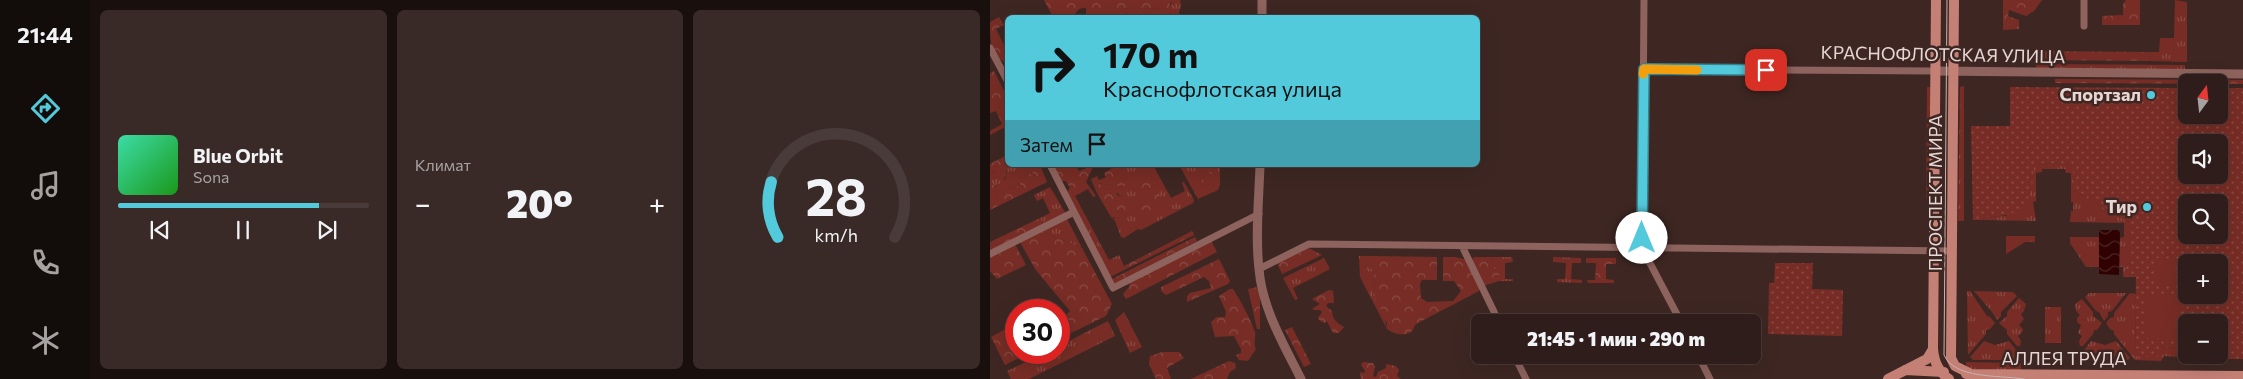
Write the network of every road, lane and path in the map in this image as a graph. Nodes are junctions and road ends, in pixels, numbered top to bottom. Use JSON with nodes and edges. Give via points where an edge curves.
{"nodes":[{"id":1,"x":1262,"y":0,"type":"edge"},
{"id":2,"x":1644,"y":0,"type":"edge"},
{"id":3,"x":1936,"y":0,"type":"edge"},
{"id":4,"x":1954,"y":0,"type":"edge"},
{"id":5,"x":2084,"y":0,"type":"edge"},
{"id":6,"x":1262,"y":15,"type":"edge"},
{"id":7,"x":2084,"y":26,"type":"dead end"},
{"id":8,"x":990,"y":48,"type":"edge"},
{"id":9,"x":1644,"y":69,"type":"junction"},
{"id":10,"x":1935,"y":71,"type":"junction"},
{"id":11,"x":1953,"y":71,"type":"junction"},
{"id":12,"x":2243,"y":74,"type":"edge"},
{"id":13,"x":1005,"y":76,"type":"edge"},
{"id":14,"x":1051,"y":167,"type":"edge"},
{"id":15,"x":1260,"y":167,"type":"edge"},
{"id":16,"x":1074,"y":212,"type":"junction"},
{"id":17,"x":1259,"y":214,"type":"junction"},
{"id":18,"x":1462,"y":246,"type":"junction"},
{"id":19,"x":1642,"y":248,"type":"junction"},
{"id":20,"x":1934,"y":251,"type":"junction"},
{"id":21,"x":1952,"y":251,"type":"junction"},
{"id":22,"x":990,"y":254,"type":"edge"},
{"id":23,"x":1259,"y":269,"type":"junction"},
{"id":24,"x":1495,"y":314,"type":"edge"},
{"id":25,"x":1677,"y":314,"type":"edge"},
{"id":26,"x":1933,"y":349,"type":"junction"},
{"id":27,"x":1518,"y":364,"type":"edge"},
{"id":28,"x":1702,"y":364,"type":"edge"},
{"id":29,"x":1905,"y":370,"type":"junction"},
{"id":30,"x":1940,"y":372,"type":"junction"},
{"id":31,"x":1973,"y":375,"type":"junction"},
{"id":32,"x":2027,"y":375,"type":"junction"},
{"id":33,"x":2243,"y":376,"type":"edge"},
{"id":34,"x":2187,"y":377,"type":"edge"},
{"id":35,"x":1302,"y":379,"type":"edge"},
{"id":36,"x":1526,"y":379,"type":"edge"},
{"id":37,"x":1710,"y":379,"type":"edge"},
{"id":38,"x":1888,"y":379,"type":"edge"},
{"id":39,"x":1949,"y":379,"type":"edge"},
{"id":40,"x":2039,"y":379,"type":"edge"}],
"edges":[{"from":1,"to":6,"type":"street"},
{"from":2,"to":9,"type":"street"},
{"from":3,"to":10,"type":"main road","name":"ПРОСПЕКТ МИРА"},
{"from":4,"to":11,"type":"main road","name":"ПРОСПЕКТ МИРА"},
{"from":5,"to":7,"type":"street"},
{"from":8,"to":13,"type":"street"},
{"from":9,"to":10,"type":"street","name":"КРАСНОФЛОТСКАЯ УЛИЦА"},
{"from":9,"to":19,"type":"street"},
{"from":10,"to":11,"type":"street","name":"КРАСНОФЛОТСКАЯ УЛИЦА"},
{"from":10,"to":20,"type":"main road","name":"ПРОСПЕКТ МИРА"},
{"from":11,"to":12,"type":"street","name":"КРАСНОФЛОТСКАЯ УЛИЦА"},
{"from":11,"to":21,"type":"main road","name":"ПРОСПЕКТ МИРА"},
{"from":14,"to":16,"type":"street"},
{"from":15,"to":17,"type":"street"},
{"from":16,"to":17,"type":"street","via":[[1113,288]]},
{"from":16,"to":22,"type":"street"},
{"from":17,"to":23,"type":"street"},
{"from":18,"to":19,"type":"street"},
{"from":18,"to":23,"type":"street","via":[[1309,244]]},
{"from":18,"to":24,"type":"street"},
{"from":19,"to":20,"type":"street"},
{"from":19,"to":25,"type":"street"},
{"from":20,"to":21,"type":"street"},
{"from":20,"to":26,"type":"main road","name":"ПРОСПЕКТ МИРА"},
{"from":21,"to":31,"type":"main road","name":"ПРОСПЕКТ МИРА","via":[[1951,358],[1955,366]]},
{"from":23,"to":35,"type":"street","via":[[1275,326]]},
{"from":26,"to":29,"type":"main road","via":[[1927,359]]},
{"from":26,"to":30,"type":"main road","name":"ПРОСПЕКТ МИРА"},
{"from":27,"to":36,"type":"street"},
{"from":28,"to":37,"type":"street"},
{"from":29,"to":30,"type":"main road","name":"АЛЛЕЯ ТРУДА"},
{"from":29,"to":38,"type":"main road"},
{"from":30,"to":31,"type":"main road","name":"АЛЛЕЯ ТРУДА"},
{"from":30,"to":39,"type":"main road"},
{"from":31,"to":32,"type":"main road","name":"АЛЛЕЯ ТРУДА"},
{"from":32,"to":34,"type":"main road","name":"АЛЛЕЯ ТРУДА"},
{"from":32,"to":40,"type":"main road"},
{"from":33,"to":34,"type":"main road","name":"АЛЛЕЯ ТРУДА"}]}
